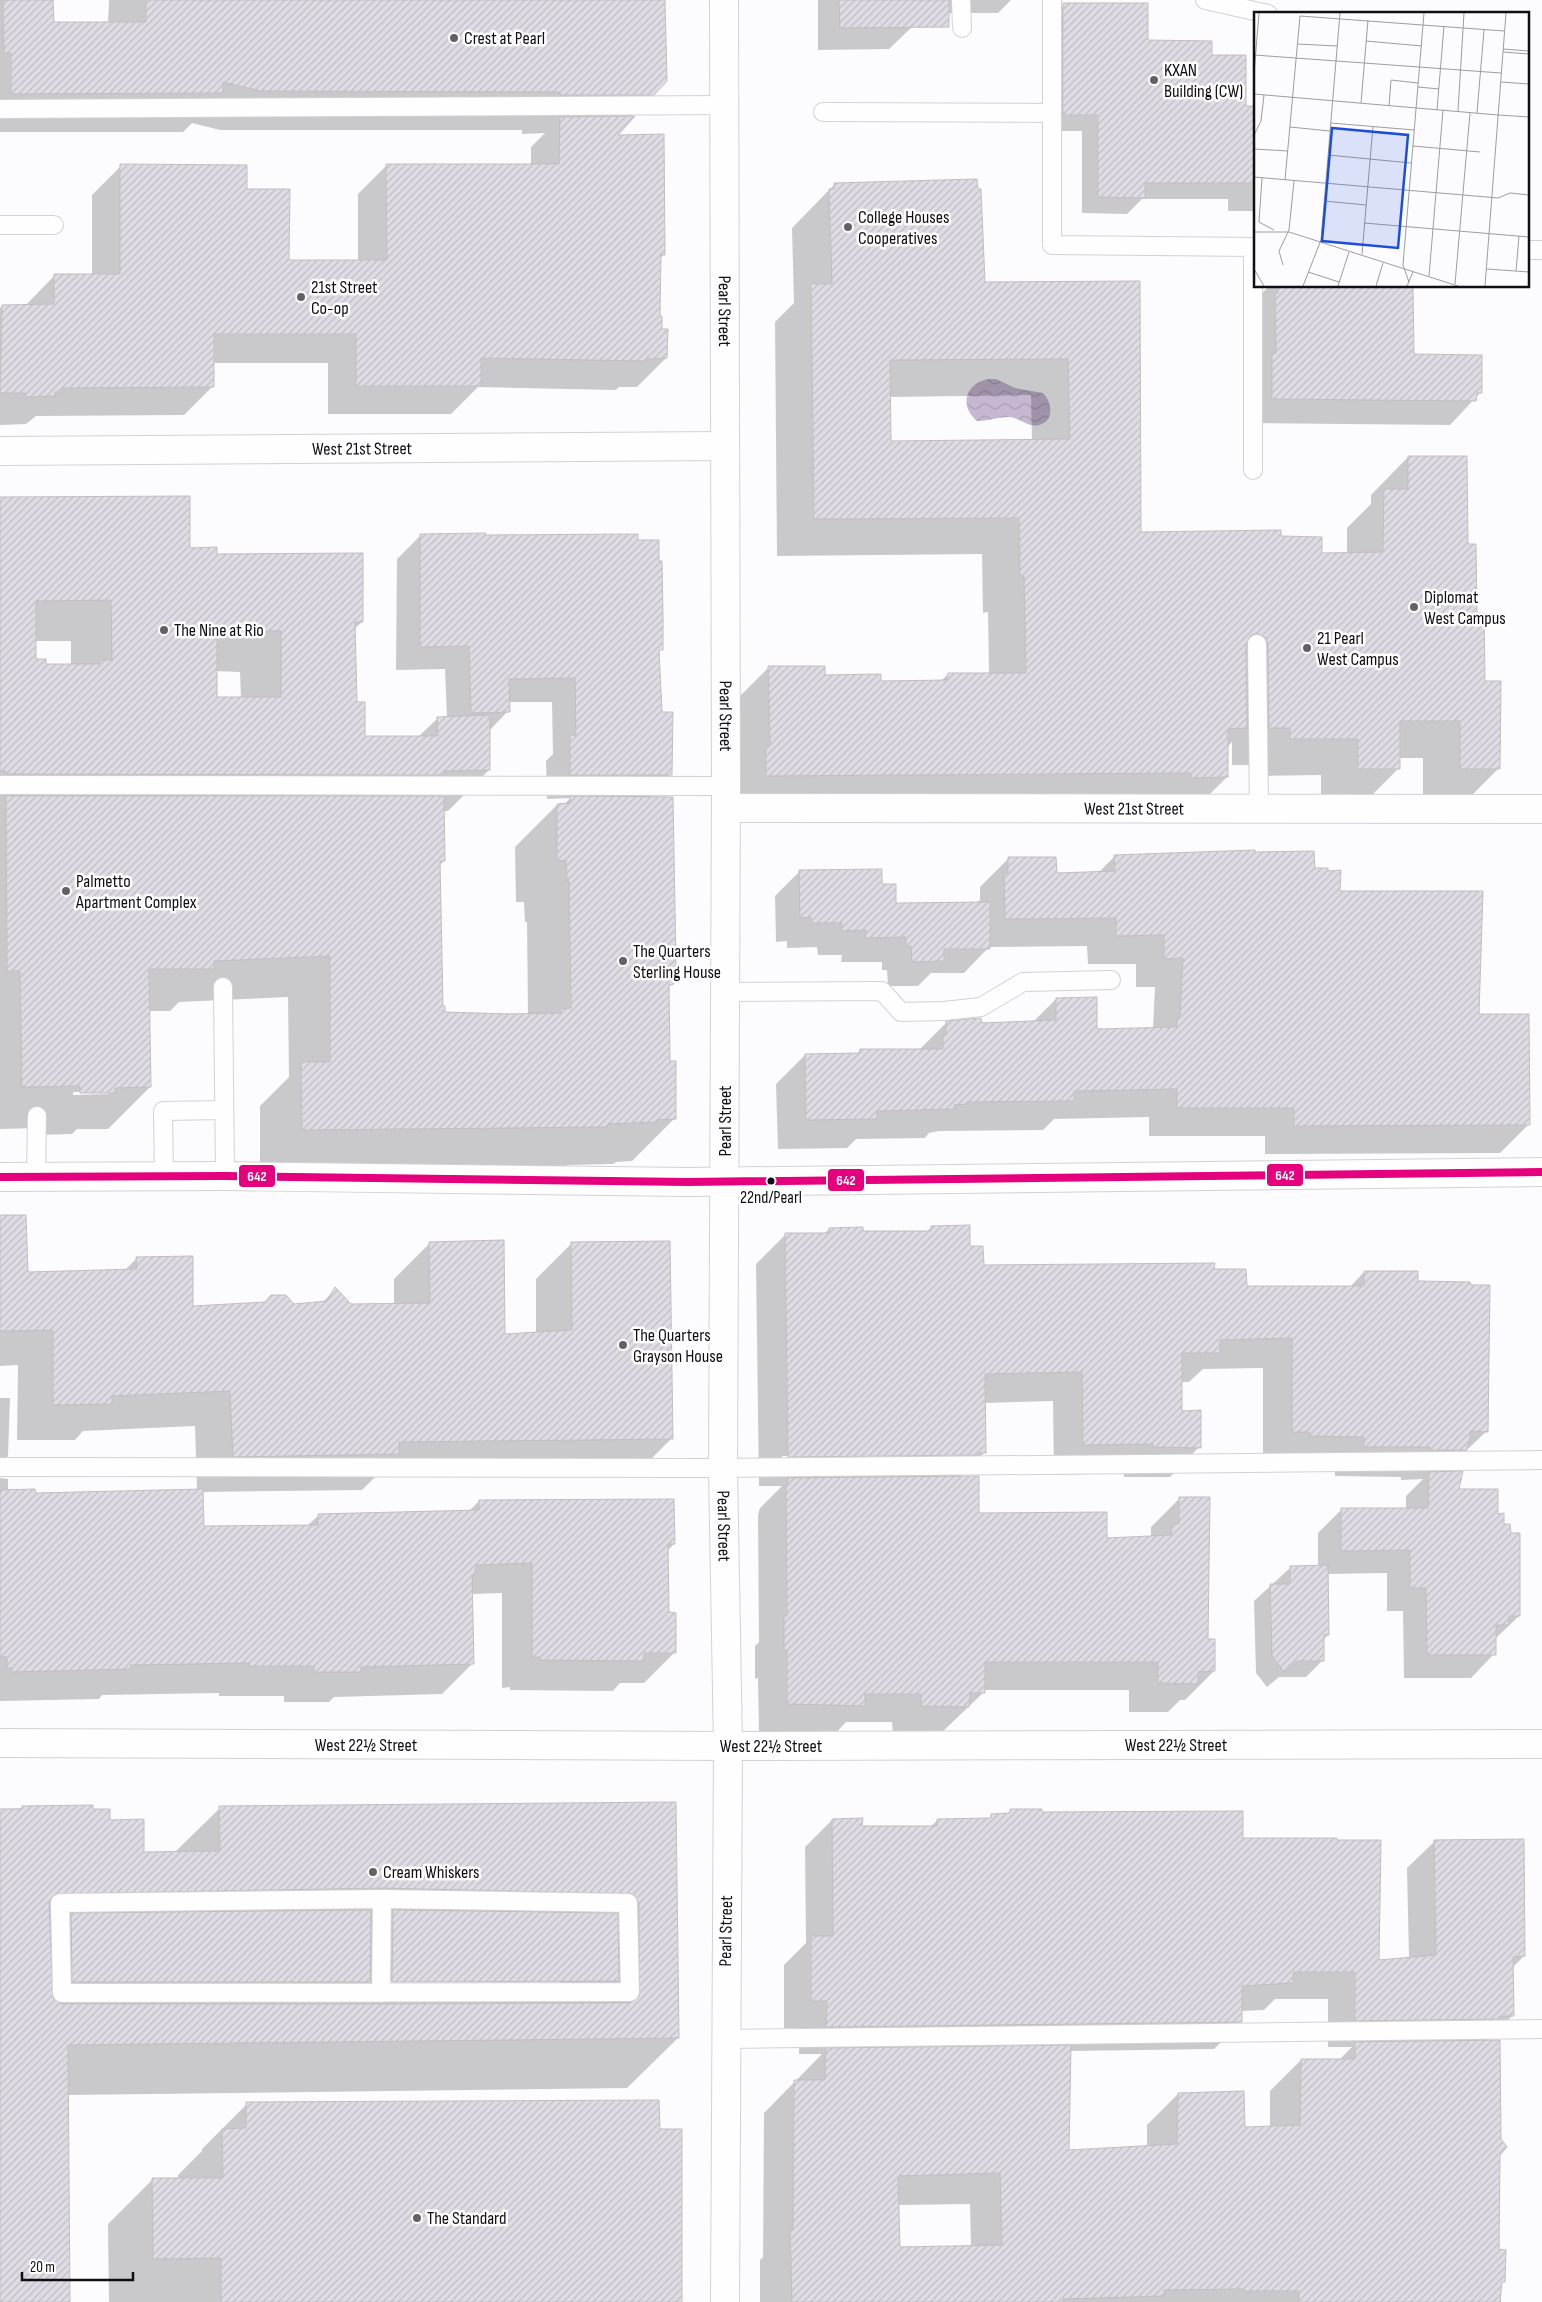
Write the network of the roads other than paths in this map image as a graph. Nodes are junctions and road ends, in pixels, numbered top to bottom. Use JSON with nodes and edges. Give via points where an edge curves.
{"nodes":[{"id":1,"x":724,"y":0,"type":"edge"},
{"id":2,"x":961,"y":0,"type":"edge"},
{"id":3,"x":1052,"y":0,"type":"edge"},
{"id":4,"x":1205,"y":0,"type":"edge"},
{"id":5,"x":1259,"y":12,"type":"edge"},
{"id":6,"x":962,"y":28,"type":"dead end"},
{"id":7,"x":724,"y":106,"type":"junction"},
{"id":8,"x":0,"y":108,"type":"edge"},
{"id":9,"x":823,"y":112,"type":"dead end"},
{"id":10,"x":1052,"y":113,"type":"junction"},
{"id":11,"x":0,"y":225,"type":"edge"},
{"id":12,"x":54,"y":225,"type":"dead end"},
{"id":13,"x":1254,"y":247,"type":"edge"},
{"id":14,"x":724,"y":446,"type":"junction"},
{"id":15,"x":0,"y":451,"type":"edge"},
{"id":16,"x":1253,"y":470,"type":"dead end"},
{"id":17,"x":1257,"y":644,"type":"dead end"},
{"id":18,"x":0,"y":785,"type":"edge"},
{"id":19,"x":726,"y":797,"type":"junction"},
{"id":20,"x":1259,"y":808,"type":"junction"},
{"id":21,"x":1542,"y":809,"type":"edge"},
{"id":22,"x":1111,"y":980,"type":"dead end"},
{"id":23,"x":223,"y":987,"type":"dead end"},
{"id":24,"x":725,"y":992,"type":"junction"},
{"id":25,"x":224,"y":1110,"type":"junction"},
{"id":26,"x":37,"y":1116,"type":"dead end"},
{"id":27,"x":1542,"y":1172,"type":"edge"},
{"id":28,"x":225,"y":1176,"type":"junction"},
{"id":29,"x":36,"y":1177,"type":"junction"},
{"id":30,"x":164,"y":1177,"type":"junction"},
{"id":31,"x":0,"y":1178,"type":"edge"},
{"id":32,"x":726,"y":1182,"type":"junction"},
{"id":33,"x":1542,"y":1460,"type":"edge"},
{"id":34,"x":0,"y":1467,"type":"edge"},
{"id":35,"x":723,"y":1468,"type":"junction"},
{"id":36,"x":0,"y":1743,"type":"edge"},
{"id":37,"x":1542,"y":1744,"type":"edge"},
{"id":38,"x":728,"y":1746,"type":"junction"},
{"id":39,"x":382,"y":1900,"type":"junction"},
{"id":40,"x":381,"y":1993,"type":"junction"},
{"id":41,"x":1542,"y":2029,"type":"edge"},
{"id":42,"x":725,"y":2039,"type":"junction"},
{"id":43,"x":725,"y":2302,"type":"edge"}],
"edges":[{"from":1,"to":7,"type":"street","name":"Pearl Street"},
{"from":2,"to":6,"type":"lane"},
{"from":3,"to":10,"type":"lane"},
{"from":4,"to":5,"type":"lane"},
{"from":7,"to":8,"type":"lane"},
{"from":7,"to":14,"type":"street","name":"Pearl Street"},
{"from":9,"to":10,"type":"lane"},
{"from":10,"to":13,"type":"lane","via":[[1052,246]]},
{"from":11,"to":12,"type":"lane"},
{"from":13,"to":16,"type":"lane"},
{"from":14,"to":15,"type":"street","name":"West 21st Street"},
{"from":14,"to":19,"type":"street","name":"Pearl Street"},
{"from":17,"to":20,"type":"lane"},
{"from":18,"to":19,"type":"lane"},
{"from":19,"to":20,"type":"street","name":"West 21st Street"},
{"from":19,"to":24,"type":"street","name":"Pearl Street"},
{"from":20,"to":21,"type":"street","name":"West 21st Street"},
{"from":22,"to":24,"type":"lane","via":[[1023,982],[981,1006],[909,1012],[900,1012],[882,991]]},
{"from":23,"to":25,"type":"lane"},
{"from":24,"to":32,"type":"street","name":"Pearl Street"},
{"from":25,"to":28,"type":"lane"},
{"from":25,"to":30,"type":"lane","via":[[163,1111]]},
{"from":26,"to":29,"type":"lane"},
{"from":27,"to":32,"type":"street"},
{"from":28,"to":30,"type":"street"},
{"from":28,"to":32,"type":"street"},
{"from":29,"to":30,"type":"street"},
{"from":29,"to":31,"type":"street"},
{"from":32,"to":35,"type":"street","name":"Pearl Street"},
{"from":33,"to":35,"type":"lane"},
{"from":34,"to":35,"type":"lane"},
{"from":35,"to":38,"type":"street","name":"Pearl Street"},
{"from":36,"to":38,"type":"street","name":"West 22½ Street"},
{"from":37,"to":38,"type":"street","name":"West 22½ Street"},
{"from":38,"to":42,"type":"street","name":"Pearl Street"},
{"from":39,"to":40,"type":"lane"},
{"from":39,"to":40,"type":"lane","via":[[628,1903],[630,1992]]},
{"from":39,"to":40,"type":"lane","via":[[60,1903],[62,1993]]},
{"from":41,"to":42,"type":"lane"},
{"from":42,"to":43,"type":"street","name":"Pearl Street"}]}
